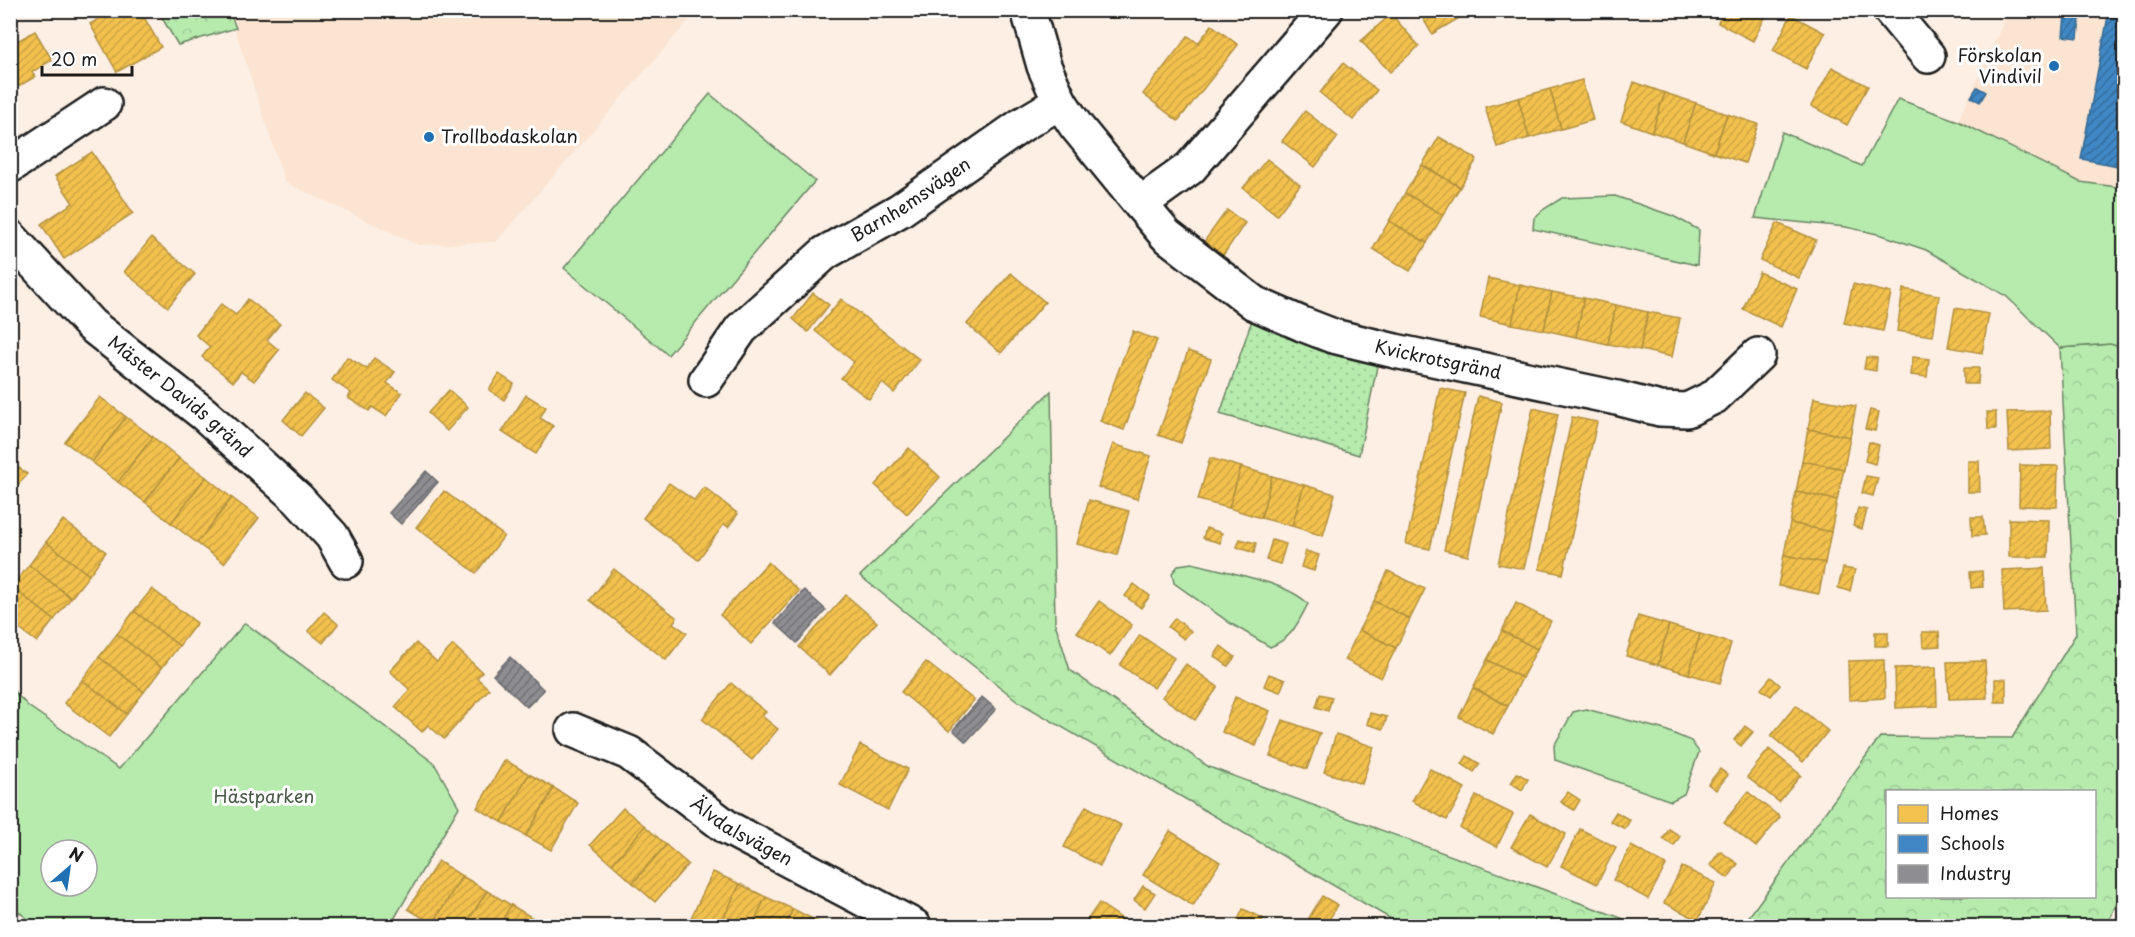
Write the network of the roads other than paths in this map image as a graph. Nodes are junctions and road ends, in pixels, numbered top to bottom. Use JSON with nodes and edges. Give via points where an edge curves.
{"nodes":[{"id":1,"x":1028,"y":10,"type":"edge"},
{"id":2,"x":1326,"y":10,"type":"edge"},
{"id":3,"x":1890,"y":10,"type":"edge"},
{"id":4,"x":1928,"y":56,"type":"dead end"},
{"id":5,"x":1060,"y":102,"type":"junction"},
{"id":6,"x":104,"y":104,"type":"dead end"},
{"id":7,"x":10,"y":166,"type":"edge"},
{"id":8,"x":1140,"y":204,"type":"junction"},
{"id":9,"x":10,"y":237,"type":"edge"},
{"id":10,"x":1758,"y":355,"type":"dead end"},
{"id":11,"x":706,"y":380,"type":"dead end"},
{"id":12,"x":346,"y":561,"type":"dead end"},
{"id":13,"x":573,"y":730,"type":"dead end"},
{"id":14,"x":914,"y":927,"type":"edge"}],
"edges":[{"from":1,"to":5,"type":"street","via":[[1044,66]]},
{"from":2,"to":8,"type":"street","via":[[1190,168]]},
{"from":3,"to":4,"type":"street"},
{"from":5,"to":8,"type":"street","name":"Kvickrotsgränd"},
{"from":5,"to":11,"type":"street","name":"Barnhemsvägen","via":[[900,210],[825,253],[741,329]]},
{"from":6,"to":7,"type":"street"},
{"from":8,"to":10,"type":"street","name":"Kvickrotsgränd","via":[[1166,235],[1254,303],[1334,336],[1395,351],[1660,409],[1687,410],[1714,397]]},
{"from":9,"to":12,"type":"street","name":"Mäster Davids gränd","via":[[91,325],[204,414],[298,499],[332,536]]},
{"from":13,"to":14,"type":"street","name":"Älvdalsvägen","via":[[629,753],[728,828]]}]}
